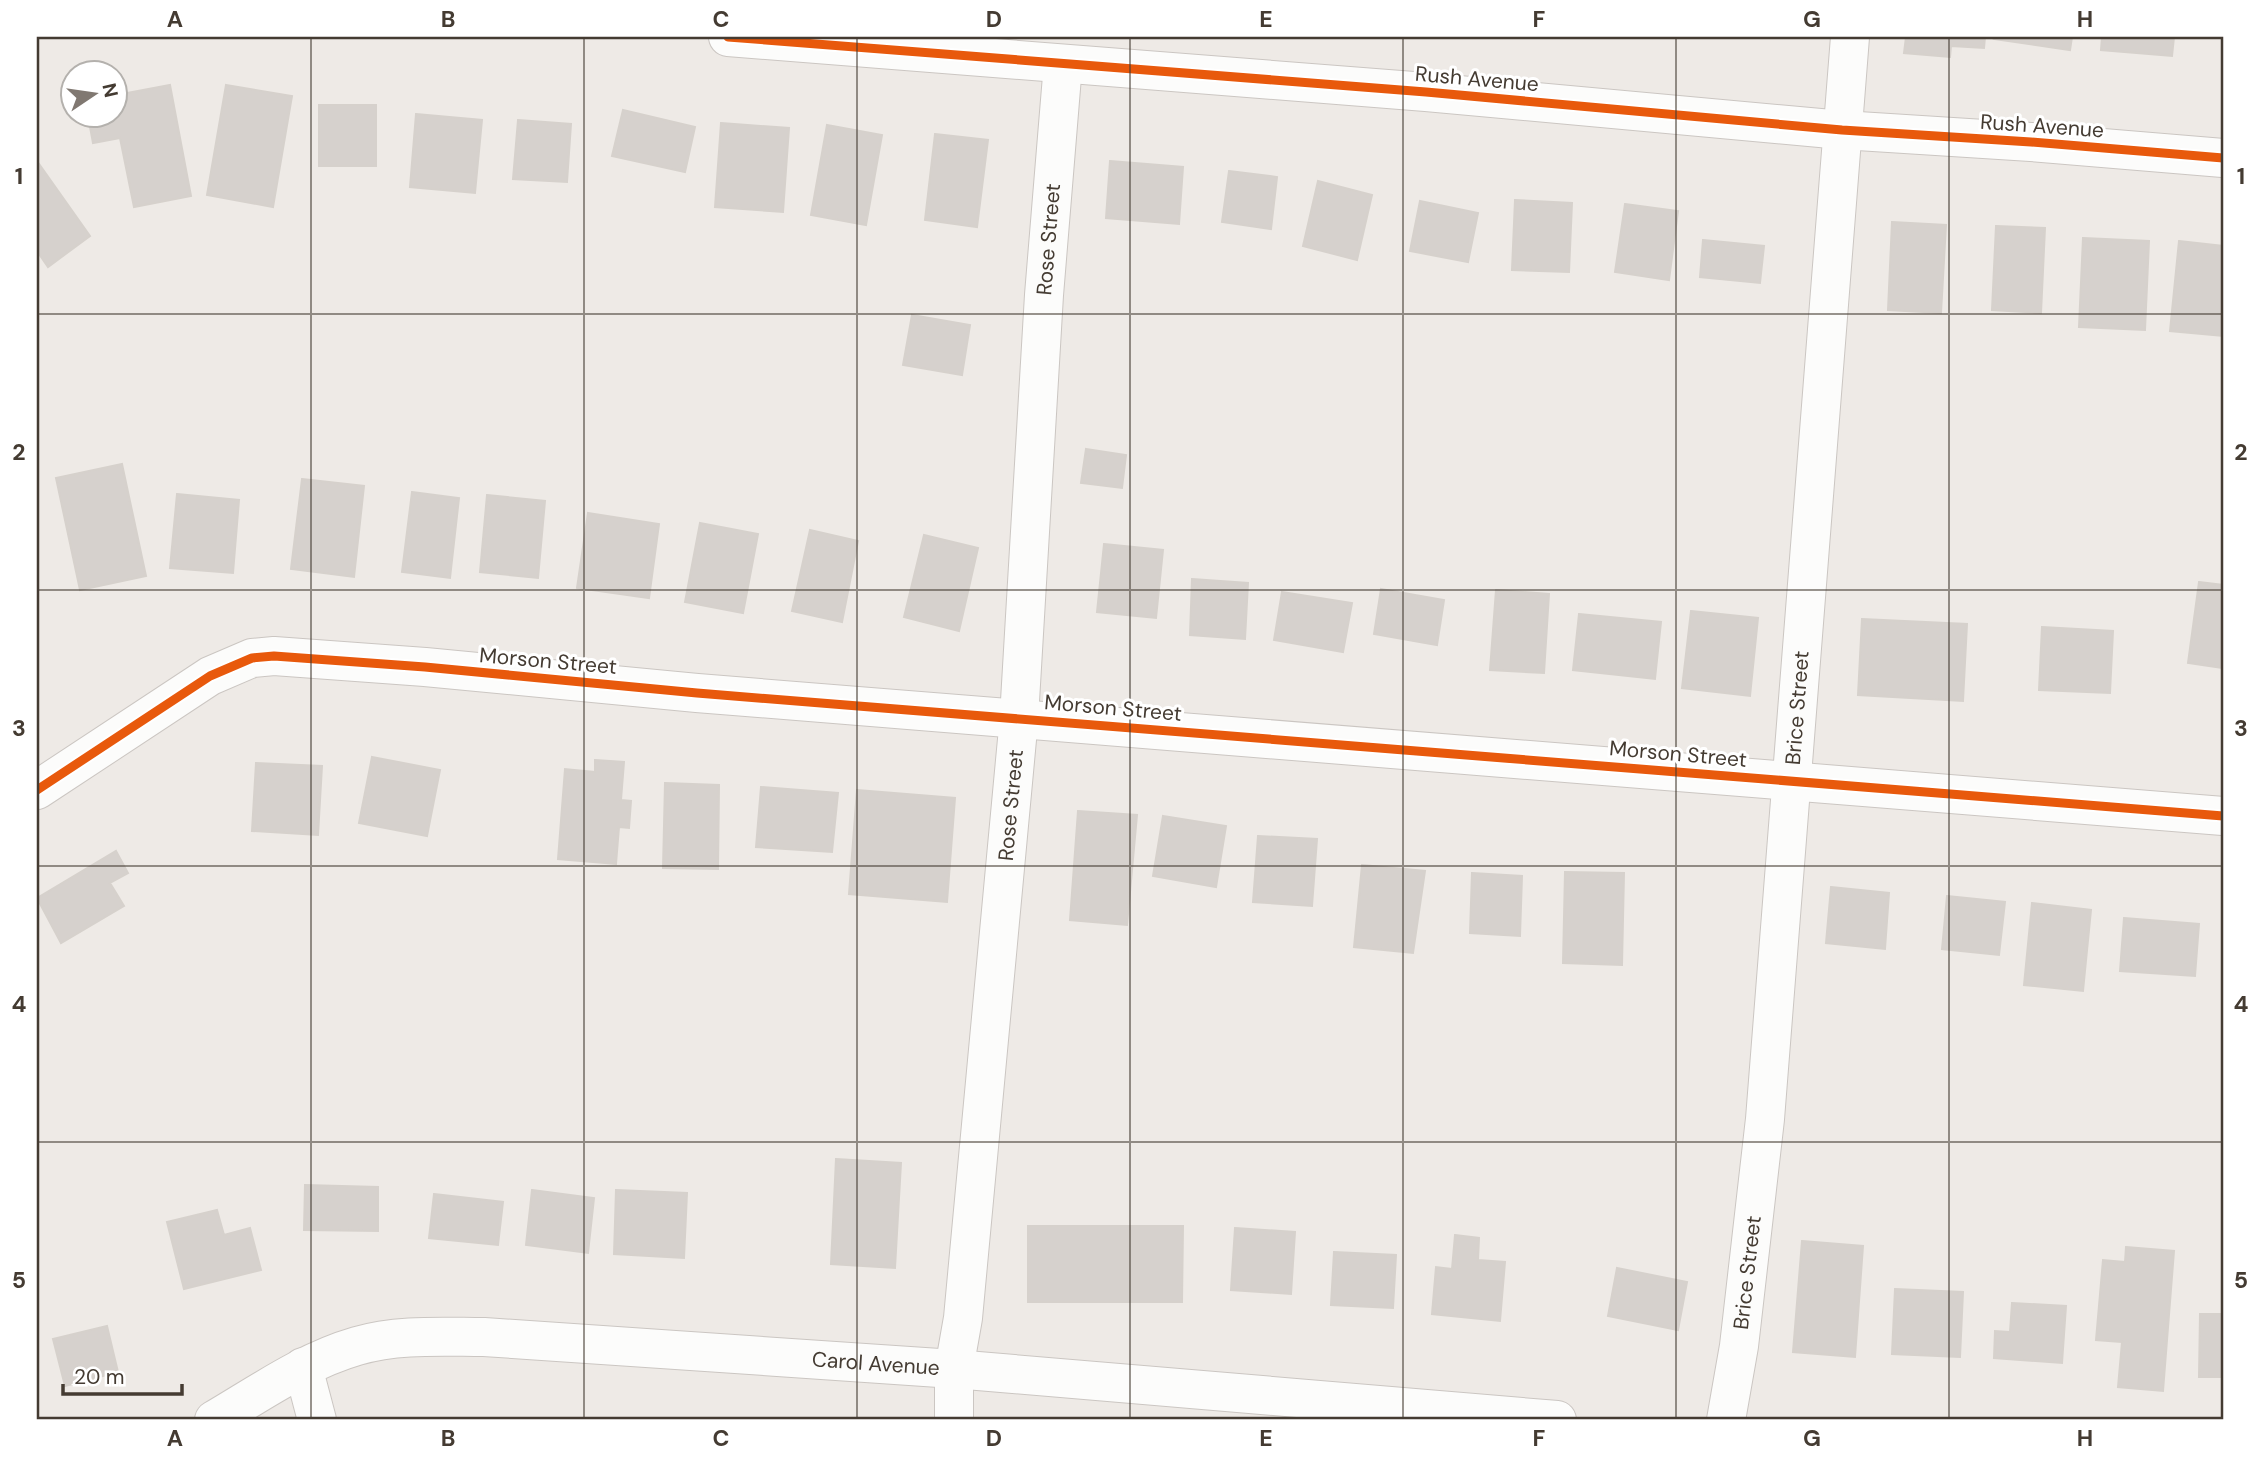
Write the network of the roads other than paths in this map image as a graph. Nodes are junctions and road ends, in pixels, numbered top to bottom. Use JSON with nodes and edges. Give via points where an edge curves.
{"nodes":[{"id":1,"x":728,"y":37,"type":"edge"},
{"id":2,"x":1850,"y":37,"type":"edge"},
{"id":3,"x":1063,"y":64,"type":"junction"},
{"id":4,"x":1842,"y":130,"type":"junction"},
{"id":5,"x":2223,"y":159,"type":"edge"},
{"id":6,"x":1019,"y":718,"type":"junction"},
{"id":7,"x":1791,"y":781,"type":"junction"},
{"id":8,"x":37,"y":790,"type":"edge"},
{"id":9,"x":2223,"y":816,"type":"edge"},
{"id":10,"x":303,"y":1367,"type":"junction"},
{"id":11,"x":954,"y":1369,"type":"junction"},
{"id":12,"x":215,"y":1420,"type":"edge"},
{"id":13,"x":317,"y":1420,"type":"edge"},
{"id":14,"x":954,"y":1420,"type":"edge"},
{"id":15,"x":1557,"y":1420,"type":"edge"},
{"id":16,"x":1726,"y":1420,"type":"edge"}],
"edges":[{"from":1,"to":3,"type":"street","name":"Rush Avenue"},
{"from":2,"to":4,"type":"street","name":"Brice Street"},
{"from":3,"to":4,"type":"street","name":"Rush Avenue"},
{"from":3,"to":6,"type":"street","name":"Rose Street"},
{"from":4,"to":5,"type":"street","name":"Rush Avenue"},
{"from":4,"to":7,"type":"street","name":"Brice Street"},
{"from":6,"to":7,"type":"street","name":"Morson Street"},
{"from":6,"to":8,"type":"street","name":"Morson Street","via":[[274,656],[252,658],[210,676]]},
{"from":6,"to":11,"type":"street","name":"Rose Street","via":[[963,1318]]},
{"from":7,"to":9,"type":"street","name":"Morson Street"},
{"from":7,"to":16,"type":"street","name":"Brice Street","via":[[1765,1119]]},
{"from":10,"to":11,"type":"street","name":"Carol Avenue","via":[[356,1346],[413,1336]]},
{"from":10,"to":12,"type":"street","name":"Carol Avenue"},
{"from":10,"to":13,"type":"street"},
{"from":11,"to":14,"type":"street","name":"Rose Street"},
{"from":11,"to":15,"type":"street","name":"Carol Avenue"}]}
